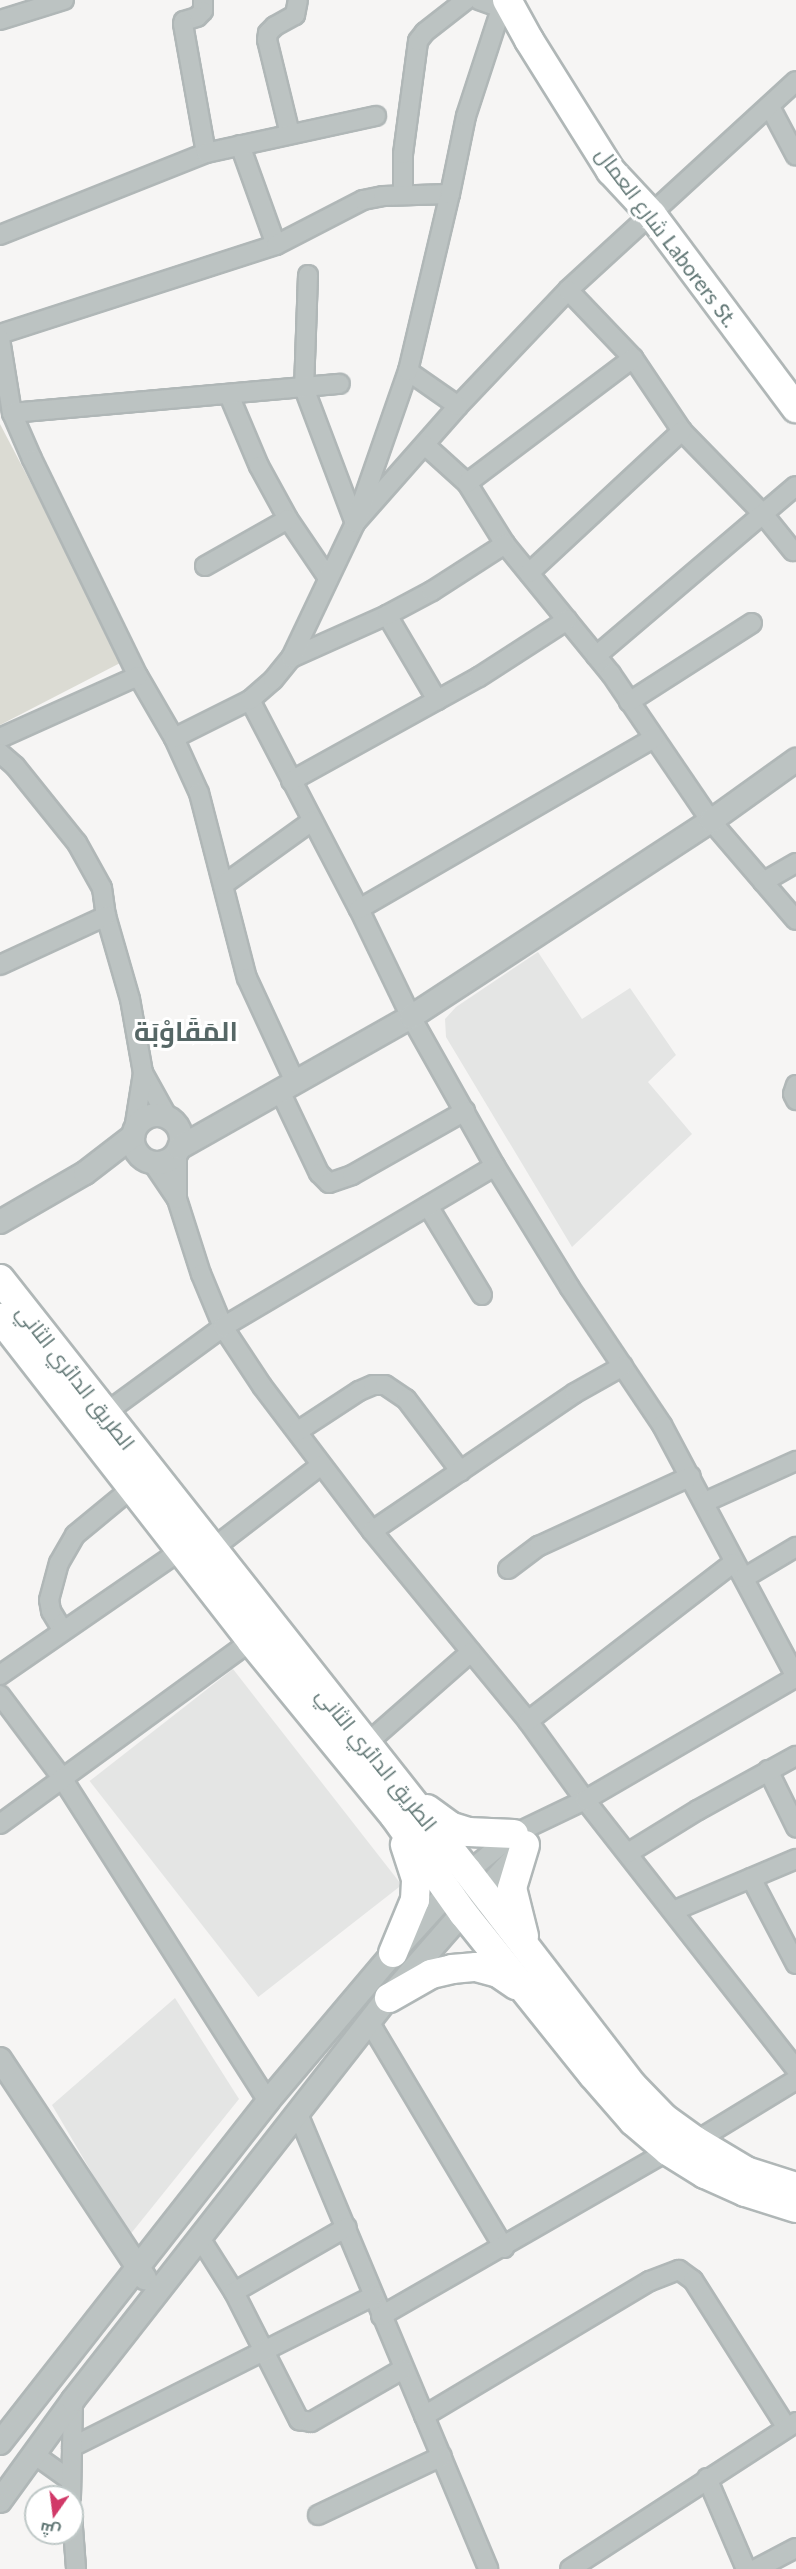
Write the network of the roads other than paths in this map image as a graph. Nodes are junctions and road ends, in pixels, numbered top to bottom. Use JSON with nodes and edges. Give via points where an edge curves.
{"nodes":[{"id":1,"x":64,"y":0,"type":"edge"},
{"id":2,"x":203,"y":0,"type":"edge"},
{"id":3,"x":298,"y":0,"type":"edge"},
{"id":4,"x":466,"y":0,"type":"edge"},
{"id":5,"x":479,"y":0,"type":"edge"},
{"id":6,"x":504,"y":3,"type":"edge"},
{"id":7,"x":0,"y":20,"type":"edge"},
{"id":8,"x":796,"y":81,"type":"edge"},
{"id":9,"x":770,"y":107,"type":"junction"},
{"id":10,"x":376,"y":116,"type":"dead end"},
{"id":11,"x":290,"y":134,"type":"junction"},
{"id":12,"x":240,"y":145,"type":"junction"},
{"id":13,"x":206,"y":153,"type":"junction"},
{"id":14,"x":796,"y":156,"type":"edge"},
{"id":15,"x":450,"y":194,"type":"junction"},
{"id":16,"x":403,"y":195,"type":"junction"},
{"id":17,"x":652,"y":215,"type":"junction"},
{"id":18,"x":0,"y":235,"type":"edge"},
{"id":19,"x":276,"y":245,"type":"junction"},
{"id":20,"x":308,"y":275,"type":"dead end"},
{"id":21,"x":568,"y":290,"type":"junction"},
{"id":22,"x":0,"y":334,"type":"edge"},
{"id":23,"x":0,"y":339,"type":"edge"},
{"id":24,"x":633,"y":358,"type":"junction"},
{"id":25,"x":408,"y":370,"type":"junction"},
{"id":26,"x":340,"y":384,"type":"dead end"},
{"id":27,"x":304,"y":388,"type":"junction"},
{"id":28,"x":4,"y":391,"type":"edge"},
{"id":29,"x":229,"y":395,"type":"junction"},
{"id":30,"x":458,"y":406,"type":"junction"},
{"id":31,"x":796,"y":408,"type":"edge"},
{"id":32,"x":12,"y":413,"type":"junction"},
{"id":33,"x":682,"y":431,"type":"junction"},
{"id":34,"x":425,"y":445,"type":"junction"},
{"id":35,"x":467,"y":483,"type":"junction"},
{"id":36,"x":796,"y":486,"type":"edge"},
{"id":37,"x":763,"y":514,"type":"junction"},
{"id":38,"x":288,"y":519,"type":"junction"},
{"id":39,"x":355,"y":523,"type":"junction"},
{"id":40,"x":505,"y":544,"type":"junction"},
{"id":41,"x":793,"y":551,"type":"dead end"},
{"id":42,"x":205,"y":566,"type":"dead end"},
{"id":43,"x":529,"y":573,"type":"junction"},
{"id":44,"x":328,"y":578,"type":"junction"},
{"id":45,"x":387,"y":615,"type":"junction"},
{"id":46,"x":567,"y":620,"type":"junction"},
{"id":47,"x":752,"y":623,"type":"dead end"},
{"id":48,"x":596,"y":656,"type":"junction"},
{"id":49,"x":291,"y":658,"type":"junction"},
{"id":50,"x":138,"y":676,"type":"junction"},
{"id":51,"x":250,"y":700,"type":"junction"},
{"id":52,"x":437,"y":700,"type":"junction"},
{"id":53,"x":629,"y":702,"type":"junction"},
{"id":54,"x":0,"y":738,"type":"edge"},
{"id":55,"x":174,"y":738,"type":"junction"},
{"id":56,"x":654,"y":738,"type":"junction"},
{"id":57,"x":0,"y":753,"type":"edge"},
{"id":58,"x":796,"y":760,"type":"edge"},
{"id":59,"x":291,"y":781,"type":"junction"},
{"id":60,"x":312,"y":821,"type":"junction"},
{"id":61,"x":711,"y":821,"type":"junction"},
{"id":62,"x":796,"y":863,"type":"edge"},
{"id":63,"x":763,"y":882,"type":"junction"},
{"id":64,"x":223,"y":885,"type":"junction"},
{"id":65,"x":359,"y":909,"type":"junction"},
{"id":66,"x":106,"y":916,"type":"junction"},
{"id":67,"x":796,"y":920,"type":"edge"},
{"id":68,"x":0,"y":965,"type":"edge"},
{"id":69,"x":411,"y":1017,"type":"junction"},
{"id":70,"x":143,"y":1073,"type":"junction"},
{"id":71,"x":796,"y":1085,"type":"edge"},
{"id":72,"x":287,"y":1086,"type":"junction"},
{"id":73,"x":796,"y":1100,"type":"edge"},
{"id":74,"x":465,"y":1111,"type":"junction"},
{"id":75,"x":170,"y":1120,"type":"junction"},
{"id":76,"x":223,"y":1120,"type":"junction"},
{"id":77,"x":134,"y":1133,"type":"junction"},
{"id":78,"x":178,"y":1150,"type":"junction"},
{"id":79,"x":148,"y":1161,"type":"junction"},
{"id":80,"x":495,"y":1166,"type":"junction"},
{"id":81,"x":85,"y":1173,"type":"junction"},
{"id":82,"x":177,"y":1199,"type":"junction"},
{"id":83,"x":428,"y":1206,"type":"junction"},
{"id":84,"x":0,"y":1222,"type":"edge"},
{"id":85,"x":0,"y":1279,"type":"edge"},
{"id":86,"x":482,"y":1295,"type":"dead end"},
{"id":87,"x":0,"y":1318,"type":"edge"},
{"id":88,"x":223,"y":1327,"type":"junction"},
{"id":89,"x":623,"y":1366,"type":"junction"},
{"id":90,"x":104,"y":1414,"type":"junction"},
{"id":91,"x":298,"y":1431,"type":"junction"},
{"id":92,"x":796,"y":1461,"type":"edge"},
{"id":93,"x":321,"y":1465,"type":"junction"},
{"id":94,"x":461,"y":1472,"type":"junction"},
{"id":95,"x":691,"y":1476,"type":"junction"},
{"id":96,"x":132,"y":1488,"type":"junction"},
{"id":97,"x":705,"y":1502,"type":"junction"},
{"id":98,"x":372,"y":1531,"type":"junction"},
{"id":99,"x":796,"y":1547,"type":"edge"},
{"id":100,"x":212,"y":1549,"type":"junction"},
{"id":101,"x":181,"y":1550,"type":"junction"},
{"id":102,"x":734,"y":1563,"type":"junction"},
{"id":103,"x":508,"y":1569,"type":"dead end"},
{"id":104,"x":744,"y":1578,"type":"junction"},
{"id":105,"x":63,"y":1631,"type":"junction"},
{"id":106,"x":251,"y":1641,"type":"junction"},
{"id":107,"x":471,"y":1652,"type":"junction"},
{"id":108,"x":0,"y":1675,"type":"edge"},
{"id":109,"x":796,"y":1677,"type":"edge"},
{"id":110,"x":0,"y":1695,"type":"edge"},
{"id":111,"x":528,"y":1721,"type":"junction"},
{"id":112,"x":365,"y":1744,"type":"junction"},
{"id":113,"x":796,"y":1756,"type":"edge"},
{"id":114,"x":768,"y":1770,"type":"junction"},
{"id":115,"x":62,"y":1778,"type":"junction"},
{"id":116,"x":585,"y":1800,"type":"junction"},
{"id":117,"x":399,"y":1804,"type":"junction"},
{"id":118,"x":0,"y":1824,"type":"edge"},
{"id":119,"x":796,"y":1827,"type":"edge"},
{"id":120,"x":520,"y":1840,"type":"junction"},
{"id":121,"x":628,"y":1853,"type":"junction"},
{"id":122,"x":796,"y":1859,"type":"edge"},
{"id":123,"x":751,"y":1878,"type":"junction"},
{"id":124,"x":475,"y":1881,"type":"junction"},
{"id":125,"x":455,"y":1902,"type":"junction"},
{"id":126,"x":673,"y":1911,"type":"junction"},
{"id":127,"x":528,"y":1950,"type":"junction"},
{"id":128,"x":393,"y":1953,"type":"junction"},
{"id":129,"x":796,"y":1964,"type":"edge"},
{"id":130,"x":528,"y":1993,"type":"junction"},
{"id":131,"x":389,"y":1998,"type":"junction"},
{"id":132,"x":370,"y":2023,"type":"junction"},
{"id":133,"x":0,"y":2059,"type":"edge"},
{"id":134,"x":796,"y":2069,"type":"edge"},
{"id":135,"x":796,"y":2080,"type":"edge"},
{"id":136,"x":268,"y":2101,"type":"junction"},
{"id":137,"x":298,"y":2114,"type":"junction"},
{"id":138,"x":696,"y":2142,"type":"junction"},
{"id":139,"x":668,"y":2151,"type":"junction"},
{"id":140,"x":796,"y":2187,"type":"edge"},
{"id":141,"x":796,"y":2208,"type":"edge"},
{"id":142,"x":347,"y":2227,"type":"junction"},
{"id":143,"x":200,"y":2238,"type":"junction"},
{"id":144,"x":504,"y":2248,"type":"junction"},
{"id":145,"x":138,"y":2268,"type":"junction"},
{"id":146,"x":234,"y":2292,"type":"junction"},
{"id":147,"x":157,"y":2293,"type":"junction"},
{"id":148,"x":373,"y":2296,"type":"junction"},
{"id":149,"x":381,"y":2316,"type":"junction"},
{"id":150,"x":264,"y":2349,"type":"junction"},
{"id":151,"x":403,"y":2368,"type":"junction"},
{"id":152,"x":73,"y":2400,"type":"junction"},
{"id":153,"x":424,"y":2416,"type":"junction"},
{"id":154,"x":792,"y":2425,"type":"edge"},
{"id":155,"x":0,"y":2444,"type":"edge"},
{"id":156,"x":72,"y":2447,"type":"junction"},
{"id":157,"x":35,"y":2455,"type":"junction"},
{"id":158,"x":442,"y":2456,"type":"junction"},
{"id":159,"x":707,"y":2478,"type":"junction"},
{"id":160,"x":67,"y":2485,"type":"edge"},
{"id":161,"x":71,"y":2485,"type":"edge"},
{"id":162,"x":0,"y":2501,"type":"edge"},
{"id":163,"x":318,"y":2515,"type":"dead end"},
{"id":164,"x":74,"y":2545,"type":"edge"},
{"id":165,"x":796,"y":2548,"type":"edge"},
{"id":166,"x":76,"y":2569,"type":"edge"},
{"id":167,"x":488,"y":2569,"type":"edge"},
{"id":168,"x":570,"y":2569,"type":"edge"},
{"id":169,"x":746,"y":2569,"type":"edge"},
{"id":170,"x":756,"y":2569,"type":"edge"}],
"edges":[{"from":1,"to":7,"type":"street"},
{"from":2,"to":13,"type":"street","via":[[203,11],[183,24]]},
{"from":3,"to":11,"type":"street","via":[[295,15],[275,26],[267,40]]},
{"from":4,"to":16,"type":"street","via":[[418,41],[403,154]]},
{"from":5,"to":6,"type":"street"},
{"from":6,"to":15,"type":"street","via":[[466,116]]},
{"from":6,"to":17,"type":"main road","name":"شارع العمال Laborers St.","via":[[611,171]]},
{"from":8,"to":9,"type":"street"},
{"from":9,"to":14,"type":"street"},
{"from":9,"to":17,"type":"street"},
{"from":10,"to":11,"type":"street"},
{"from":11,"to":12,"type":"street"},
{"from":12,"to":13,"type":"street"},
{"from":12,"to":19,"type":"street"},
{"from":13,"to":18,"type":"street"},
{"from":15,"to":16,"type":"street"},
{"from":15,"to":25,"type":"street"},
{"from":16,"to":19,"type":"street","via":[[363,200]]},
{"from":17,"to":21,"type":"street"},
{"from":17,"to":31,"type":"main road","name":"شارع العمال Laborers St."},
{"from":19,"to":22,"type":"street"},
{"from":20,"to":27,"type":"street"},
{"from":21,"to":24,"type":"street"},
{"from":21,"to":30,"type":"street"},
{"from":23,"to":28,"type":"street"},
{"from":24,"to":33,"type":"street"},
{"from":24,"to":35,"type":"street"},
{"from":25,"to":30,"type":"street"},
{"from":25,"to":39,"type":"street"},
{"from":26,"to":27,"type":"street"},
{"from":27,"to":29,"type":"street"},
{"from":27,"to":39,"type":"street"},
{"from":28,"to":32,"type":"street"},
{"from":29,"to":32,"type":"street"},
{"from":29,"to":38,"type":"street","via":[[259,466]]},
{"from":30,"to":34,"type":"street"},
{"from":32,"to":50,"type":"street"},
{"from":33,"to":37,"type":"street"},
{"from":33,"to":43,"type":"street"},
{"from":34,"to":35,"type":"street"},
{"from":34,"to":39,"type":"street"},
{"from":35,"to":40,"type":"street"},
{"from":36,"to":37,"type":"street"},
{"from":37,"to":41,"type":"street"},
{"from":37,"to":48,"type":"street"},
{"from":38,"to":42,"type":"street"},
{"from":38,"to":44,"type":"street"},
{"from":39,"to":44,"type":"street"},
{"from":40,"to":43,"type":"street"},
{"from":40,"to":45,"type":"street"},
{"from":43,"to":46,"type":"street"},
{"from":44,"to":49,"type":"street"},
{"from":45,"to":49,"type":"street"},
{"from":45,"to":52,"type":"street"},
{"from":46,"to":48,"type":"street"},
{"from":46,"to":52,"type":"street"},
{"from":47,"to":53,"type":"street"},
{"from":48,"to":53,"type":"street"},
{"from":49,"to":51,"type":"street"},
{"from":50,"to":54,"type":"street"},
{"from":50,"to":55,"type":"street"},
{"from":51,"to":55,"type":"street"},
{"from":51,"to":59,"type":"street"},
{"from":52,"to":59,"type":"street"},
{"from":53,"to":56,"type":"street"},
{"from":55,"to":64,"type":"street","via":[[198,793]]},
{"from":56,"to":61,"type":"street"},
{"from":56,"to":65,"type":"street"},
{"from":57,"to":66,"type":"street","via":[[77,843],[102,888]]},
{"from":58,"to":61,"type":"street"},
{"from":59,"to":60,"type":"street"},
{"from":60,"to":64,"type":"street"},
{"from":60,"to":65,"type":"street"},
{"from":61,"to":63,"type":"street"},
{"from":61,"to":69,"type":"street"},
{"from":62,"to":63,"type":"street"},
{"from":63,"to":67,"type":"street"},
{"from":64,"to":72,"type":"street","via":[[248,978]]},
{"from":65,"to":69,"type":"street"},
{"from":66,"to":68,"type":"street"},
{"from":66,"to":70,"type":"street","via":[[130,999]]},
{"from":69,"to":72,"type":"street"},
{"from":69,"to":74,"type":"street"},
{"from":70,"to":75,"type":"street"},
{"from":70,"to":77,"type":"street"},
{"from":71,"to":73,"type":"street"},
{"from":72,"to":74,"type":"street","via":[[319,1173],[329,1183],[352,1175]]},
{"from":72,"to":76,"type":"street"},
{"from":74,"to":80,"type":"street"},
{"from":75,"to":76,"type":"street"},
{"from":75,"to":77,"type":"street","via":[[148,1117]]},
{"from":75,"to":78,"type":"street","via":[[181,1138]]},
{"from":76,"to":78,"type":"street"},
{"from":77,"to":79,"type":"street","via":[[135,1150]]},
{"from":77,"to":81,"type":"street"},
{"from":78,"to":79,"type":"street","via":[[161,1162]]},
{"from":78,"to":82,"type":"street"},
{"from":79,"to":81,"type":"street"},
{"from":79,"to":82,"type":"street"},
{"from":80,"to":83,"type":"street"},
{"from":80,"to":89,"type":"street"},
{"from":81,"to":84,"type":"street"},
{"from":82,"to":88,"type":"street"},
{"from":83,"to":86,"type":"street"},
{"from":83,"to":88,"type":"street"},
{"from":85,"to":90,"type":"main road","name":"الطريق الدائري الثاني"},
{"from":87,"to":96,"type":"main road","name":"الطريق الدائري الثاني"},
{"from":88,"to":90,"type":"street"},
{"from":88,"to":91,"type":"street"},
{"from":89,"to":94,"type":"street","via":[[574,1393]]},
{"from":89,"to":95,"type":"street"},
{"from":90,"to":100,"type":"main road","name":"الطريق الدائري الثاني"},
{"from":91,"to":93,"type":"street"},
{"from":91,"to":94,"type":"street","via":[[358,1391],[372,1384],[385,1385],[406,1399]]},
{"from":92,"to":97,"type":"street"},
{"from":93,"to":98,"type":"street"},
{"from":93,"to":100,"type":"street"},
{"from":94,"to":98,"type":"street"},
{"from":95,"to":97,"type":"street"},
{"from":95,"to":103,"type":"street","via":[[539,1546]]},
{"from":96,"to":101,"type":"main road","name":"الطريق الدائري الثاني"},
{"from":96,"to":105,"type":"street","via":[[75,1534],[59,1563],[49,1600]]},
{"from":97,"to":102,"type":"street"},
{"from":98,"to":107,"type":"street"},
{"from":99,"to":104,"type":"street"},
{"from":100,"to":112,"type":"main road","name":"الطريق الدائري الثاني"},
{"from":101,"to":105,"type":"street"},
{"from":101,"to":106,"type":"main road","name":"الطريق الدائري الثاني"},
{"from":102,"to":104,"type":"street"},
{"from":102,"to":111,"type":"street"},
{"from":104,"to":109,"type":"street"},
{"from":105,"to":108,"type":"street"},
{"from":106,"to":115,"type":"street"},
{"from":106,"to":117,"type":"main road","name":"الطريق الدائري الثاني"},
{"from":107,"to":111,"type":"street"},
{"from":107,"to":112,"type":"street"},
{"from":109,"to":116,"type":"street"},
{"from":110,"to":115,"type":"street"},
{"from":111,"to":116,"type":"street"},
{"from":112,"to":117,"type":"main road","name":"الطريق الدائري الثاني"},
{"from":113,"to":114,"type":"street"},
{"from":114,"to":119,"type":"street"},
{"from":114,"to":121,"type":"street"},
{"from":115,"to":118,"type":"street"},
{"from":115,"to":136,"type":"street"},
{"from":116,"to":120,"type":"street"},
{"from":116,"to":121,"type":"street"},
{"from":117,"to":120,"type":"main road","via":[[452,1827]]},
{"from":117,"to":124,"type":"main road","name":"الطريق الدائري الثاني"},
{"from":117,"to":125,"type":"main road","name":"الطريق الدائري الثاني"},
{"from":117,"to":128,"type":"main road","via":[[416,1879],[415,1900]]},
{"from":120,"to":124,"type":"street"},
{"from":120,"to":127,"type":"main road","via":[[512,1888]]},
{"from":121,"to":126,"type":"street"},
{"from":122,"to":123,"type":"street"},
{"from":123,"to":126,"type":"street"},
{"from":123,"to":129,"type":"street"},
{"from":124,"to":125,"type":"street"},
{"from":124,"to":127,"type":"main road","name":"الطريق الدائري الثاني"},
{"from":125,"to":128,"type":"street"},
{"from":125,"to":130,"type":"main road","name":"الطريق الدائري الثاني"},
{"from":125,"to":131,"type":"street"},
{"from":126,"to":134,"type":"street"},
{"from":127,"to":138,"type":"main road","name":"الطريق الدائري الثاني","via":[[633,2085],[664,2118]]},
{"from":128,"to":136,"type":"street"},
{"from":130,"to":131,"type":"main road","via":[[498,1973],[476,1967],[431,1974]]},
{"from":130,"to":139,"type":"main road","name":"الطريق الدائري الثاني","via":[[633,2121]]},
{"from":131,"to":132,"type":"street"},
{"from":132,"to":137,"type":"street"},
{"from":132,"to":144,"type":"street"},
{"from":133,"to":145,"type":"street"},
{"from":135,"to":138,"type":"street"},
{"from":136,"to":145,"type":"street"},
{"from":137,"to":142,"type":"street"},
{"from":137,"to":143,"type":"street"},
{"from":138,"to":140,"type":"main road","name":"الطريق الدائري الثاني","via":[[746,2171]]},
{"from":139,"to":141,"type":"main road","name":"الطريق الدائري الثاني","via":[[745,2192]]},
{"from":139,"to":144,"type":"street"},
{"from":142,"to":146,"type":"street"},
{"from":142,"to":148,"type":"street"},
{"from":143,"to":146,"type":"street"},
{"from":143,"to":147,"type":"street"},
{"from":144,"to":149,"type":"street"},
{"from":145,"to":147,"type":"street"},
{"from":145,"to":155,"type":"street"},
{"from":146,"to":150,"type":"street"},
{"from":147,"to":152,"type":"street"},
{"from":148,"to":149,"type":"street"},
{"from":148,"to":150,"type":"street"},
{"from":149,"to":151,"type":"street"},
{"from":150,"to":151,"type":"street","via":[[297,2417],[304,2423]]},
{"from":150,"to":156,"type":"street"},
{"from":151,"to":153,"type":"street"},
{"from":152,"to":156,"type":"street"},
{"from":152,"to":157,"type":"street"},
{"from":153,"to":154,"type":"street","via":[[650,2281],[679,2270],[693,2280]]},
{"from":153,"to":158,"type":"street"},
{"from":154,"to":159,"type":"street"},
{"from":156,"to":161,"type":"street"},
{"from":157,"to":160,"type":"street"},
{"from":157,"to":162,"type":"street"},
{"from":158,"to":163,"type":"street"},
{"from":158,"to":167,"type":"street"},
{"from":159,"to":168,"type":"street"},
{"from":159,"to":169,"type":"street"},
{"from":164,"to":166,"type":"street"},
{"from":165,"to":170,"type":"street"}]}
